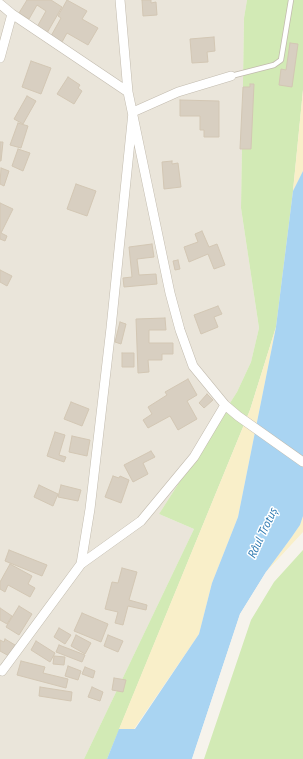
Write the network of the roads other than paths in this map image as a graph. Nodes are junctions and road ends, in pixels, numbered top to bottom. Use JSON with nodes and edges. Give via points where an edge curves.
{"nodes":[{"id":1,"x":120,"y":0,"type":"edge"},
{"id":2,"x":291,"y":0,"type":"edge"},
{"id":3,"x":0,"y":4,"type":"edge"},
{"id":4,"x":12,"y":14,"type":"junction"},
{"id":5,"x":0,"y":58,"type":"edge"},
{"id":6,"x":232,"y":76,"type":"joint"},
{"id":7,"x":128,"y":92,"type":"junction"},
{"id":8,"x":133,"y":112,"type":"junction"},
{"id":9,"x":225,"y":405,"type":"junction"},
{"id":10,"x":303,"y":462,"type":"edge"},
{"id":11,"x":81,"y":564,"type":"junction"},
{"id":12,"x":1,"y":672,"type":"edge"}],
"edges":[{"from":1,"to":7,"type":"street"},
{"from":2,"to":6,"type":"lane","via":[[281,60],[274,65]]},
{"from":3,"to":4,"type":"street"},
{"from":4,"to":5,"type":"street"},
{"from":4,"to":7,"type":"street"},
{"from":6,"to":8,"type":"street","via":[[178,92]]},
{"from":7,"to":8,"type":"street"},
{"from":8,"to":9,"type":"street","via":[[180,330],[193,366]]},
{"from":8,"to":11,"type":"street","via":[[111,328]]},
{"from":9,"to":10,"type":"street"},
{"from":9,"to":11,"type":"street","via":[[194,457],[141,521]]},
{"from":11,"to":12,"type":"street"}]}
